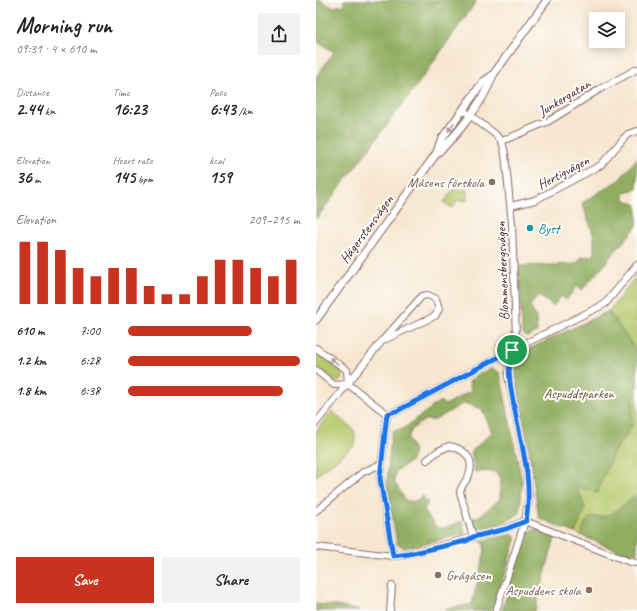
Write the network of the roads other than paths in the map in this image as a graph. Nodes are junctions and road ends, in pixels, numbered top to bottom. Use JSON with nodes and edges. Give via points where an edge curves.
{"nodes":[{"id":1,"x":547,"y":0,"type":"edge"},
{"id":2,"x":637,"y":69,"type":"edge"},
{"id":3,"x":492,"y":75,"type":"junction"},
{"id":4,"x":463,"y":110,"type":"junction"},
{"id":5,"x":469,"y":115,"type":"junction"},
{"id":6,"x":637,"y":131,"type":"edge"},
{"id":7,"x":502,"y":141,"type":"junction"},
{"id":8,"x":436,"y":154,"type":"junction"},
{"id":9,"x":511,"y":206,"type":"junction"},
{"id":10,"x":637,"y":266,"type":"edge"},
{"id":11,"x":316,"y":320,"type":"edge"},
{"id":12,"x":382,"y":341,"type":"junction"},
{"id":13,"x":316,"y":348,"type":"edge"},
{"id":14,"x":512,"y":350,"type":"junction"},
{"id":15,"x":316,"y":370,"type":"edge"},
{"id":16,"x":348,"y":384,"type":"junction"},
{"id":17,"x":387,"y":414,"type":"junction"},
{"id":18,"x":316,"y":423,"type":"edge"},
{"id":19,"x":427,"y":460,"type":"dead end"},
{"id":20,"x":381,"y":464,"type":"junction"},
{"id":21,"x":316,"y":510,"type":"edge"},
{"id":22,"x":526,"y":521,"type":"junction"},
{"id":23,"x":473,"y":537,"type":"junction"},
{"id":24,"x":316,"y":547,"type":"edge"},
{"id":25,"x":393,"y":556,"type":"junction"},
{"id":26,"x":637,"y":563,"type":"edge"},
{"id":27,"x":392,"y":586,"type":"dead end"},
{"id":28,"x":390,"y":611,"type":"edge"},
{"id":29,"x":496,"y":611,"type":"edge"}],
"edges":[{"from":1,"to":3,"type":"street","name":"Hägerstensvägen"},
{"from":2,"to":7,"type":"street","name":"Junkergatan","via":[[600,89],[550,122]]},
{"from":3,"to":4,"type":"street","name":"Hägerstensvägen","via":[[483,82]]},
{"from":3,"to":5,"type":"street","name":"Hägerstensvägen","via":[[489,87]]},
{"from":4,"to":5,"type":"street"},
{"from":4,"to":8,"type":"street","name":"Hägerstensvägen","one_way":true,"via":[[441,140]]},
{"from":5,"to":7,"type":"street"},
{"from":5,"to":8,"type":"street","name":"Hägerstensvägen","via":[[447,145]]},
{"from":6,"to":9,"type":"street","name":"Hertigvägen","via":[[628,134],[601,165],[535,200]]},
{"from":7,"to":9,"type":"street","name":"Blommensbergsvägen"},
{"from":8,"to":11,"type":"street","name":"Hägerstensvägen"},
{"from":9,"to":14,"type":"street","name":"Blommensbergsvägen","via":[[516,331]]},
{"from":10,"to":14,"type":"street","via":[[605,304]]},
{"from":12,"to":12,"type":"street","via":[[435,316],[439,309],[436,299],[428,295],[422,296]]},
{"from":12,"to":16,"type":"street"},
{"from":16,"to":13,"type":"street","one_way":true,"via":[[347,370]]},
{"from":14,"to":17,"type":"street"},
{"from":14,"to":22,"type":"street","name":"Blommensbergsvägen","via":[[508,376],[528,482],[529,504]]},
{"from":15,"to":16,"type":"street","via":[[334,385]]},
{"from":16,"to":17,"type":"street"},
{"from":16,"to":18,"type":"street"},
{"from":17,"to":20,"type":"street"},
{"from":19,"to":23,"type":"street","via":[[449,446],[461,450],[469,458],[470,472],[460,492]]},
{"from":20,"to":21,"type":"street","via":[[363,472]]},
{"from":20,"to":25,"type":"street","via":[[380,478]]},
{"from":22,"to":23,"type":"street"},
{"from":22,"to":26,"type":"street"},
{"from":22,"to":29,"type":"street","name":"Blommensbergsvägen"},
{"from":23,"to":25,"type":"street","via":[[466,541]]},
{"from":24,"to":25,"type":"street"},
{"from":27,"to":28,"type":"street"}]}
